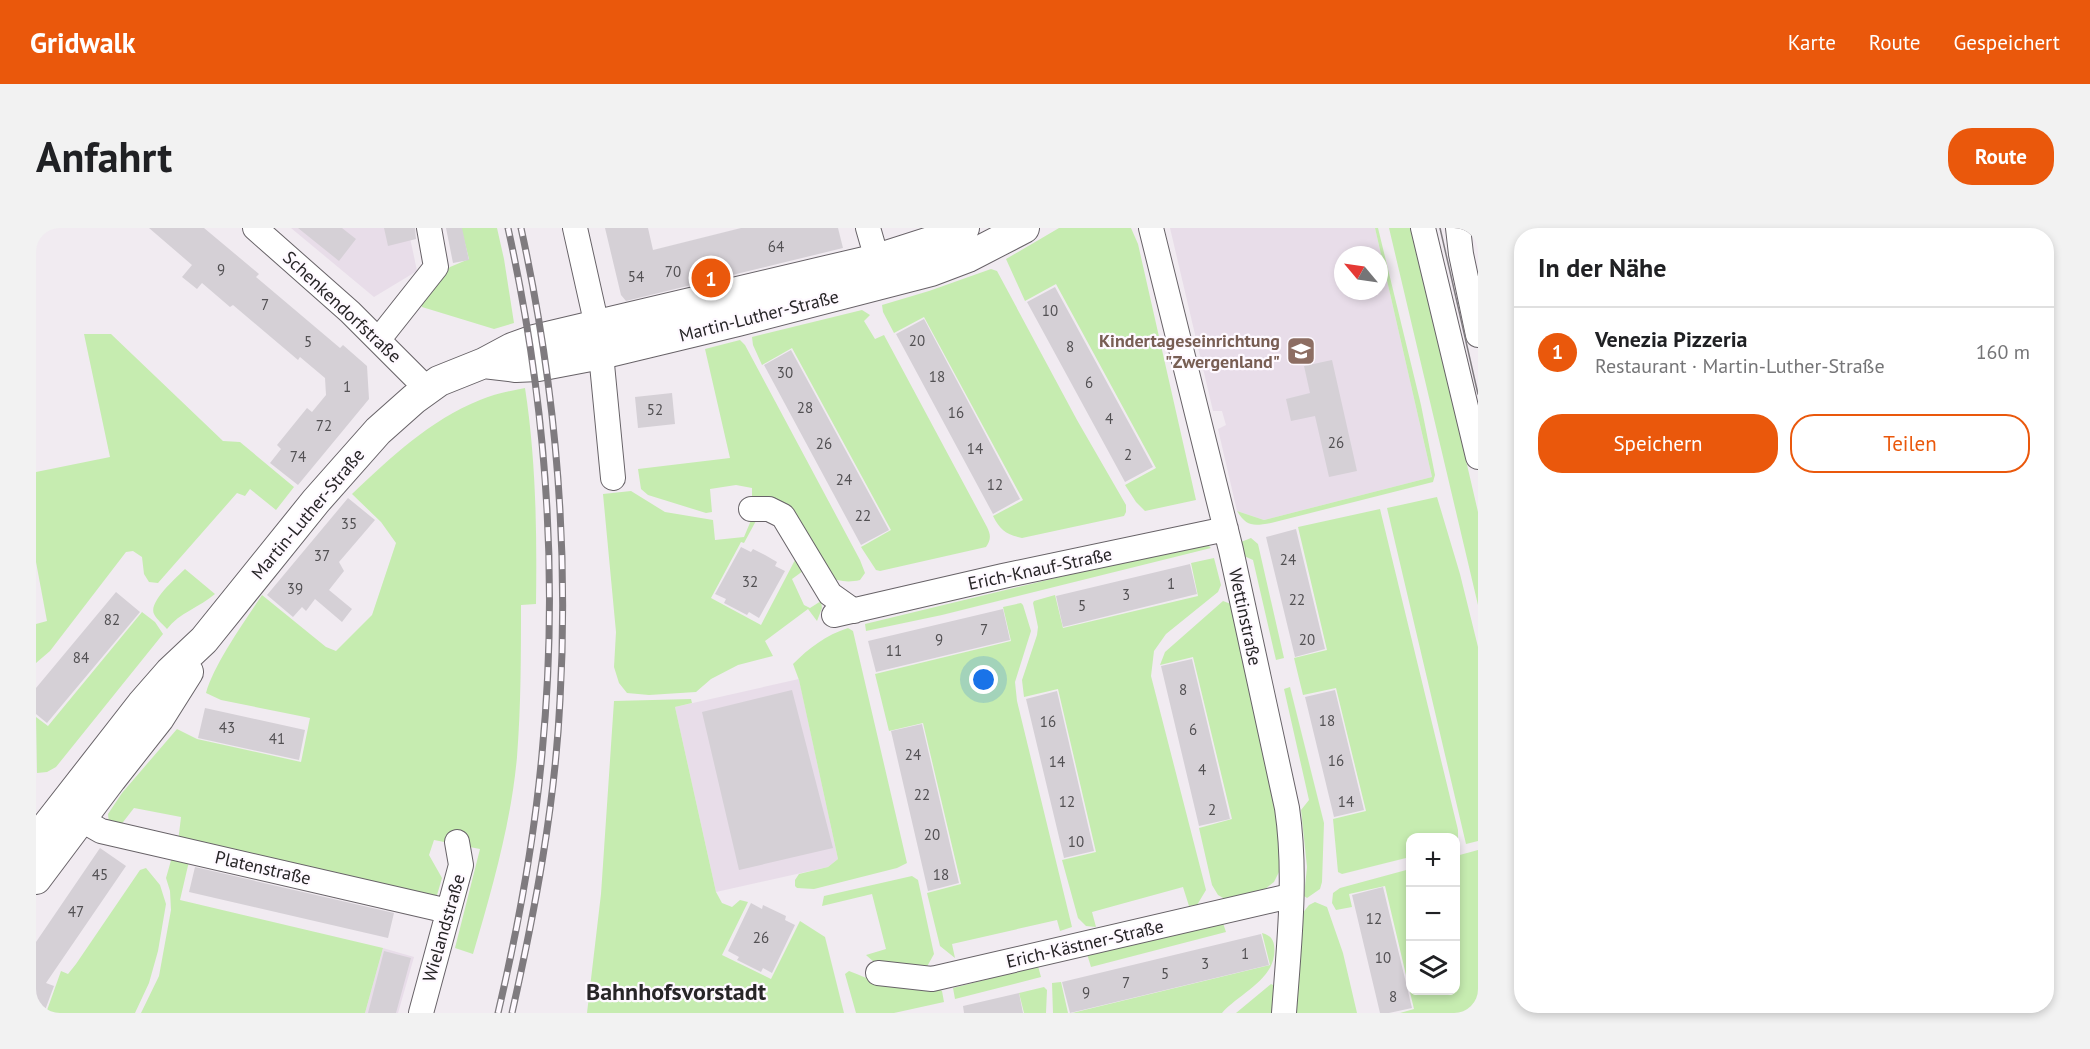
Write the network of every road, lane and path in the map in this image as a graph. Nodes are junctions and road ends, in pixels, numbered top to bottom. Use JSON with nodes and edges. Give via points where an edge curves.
{"nodes":[{"id":1,"x":255,"y":228,"type":"edge"},
{"id":2,"x":429,"y":228,"type":"edge"},
{"id":3,"x":574,"y":228,"type":"edge"},
{"id":4,"x":868,"y":228,"type":"edge"},
{"id":5,"x":964,"y":228,"type":"edge"},
{"id":6,"x":1024,"y":228,"type":"edge"},
{"id":7,"x":1151,"y":228,"type":"edge"},
{"id":8,"x":1423,"y":228,"type":"edge"},
{"id":9,"x":1449,"y":228,"type":"edge"},
{"id":10,"x":1458,"y":228,"type":"edge"},
{"id":11,"x":1461,"y":254,"type":"junction"},
{"id":12,"x":880,"y":272,"type":"junction"},
{"id":13,"x":1478,"y":334,"type":"edge"},
{"id":14,"x":379,"y":339,"type":"junction"},
{"id":15,"x":599,"y":340,"type":"junction"},
{"id":16,"x":427,"y":388,"type":"junction"},
{"id":17,"x":1478,"y":458,"type":"edge"},
{"id":18,"x":613,"y":478,"type":"dead end"},
{"id":19,"x":751,"y":509,"type":"dead end"},
{"id":20,"x":1226,"y":529,"type":"junction"},
{"id":21,"x":204,"y":640,"type":"junction"},
{"id":22,"x":80,"y":819,"type":"junction"},
{"id":23,"x":36,"y":840,"type":"edge"},
{"id":24,"x":457,"y":842,"type":"dead end"},
{"id":25,"x":36,"y":879,"type":"edge"},
{"id":26,"x":1290,"y":896,"type":"junction"},
{"id":27,"x":448,"y":912,"type":"junction"},
{"id":28,"x":878,"y":973,"type":"dead end"},
{"id":29,"x":420,"y":1013,"type":"edge"},
{"id":30,"x":1284,"y":1013,"type":"edge"}],
"edges":[{"from":1,"to":14,"type":"street","name":"Schenkendorfstraße"},
{"from":2,"to":14,"type":"street","via":[[436,267]]},
{"from":3,"to":15,"type":"street"},
{"from":4,"to":12,"type":"street"},
{"from":5,"to":12,"type":"main road","name":"Martin-Luther-Straße"},
{"from":6,"to":12,"type":"main road","name":"Martin-Luther-Straße","via":[[968,257],[930,271]]},
{"from":7,"to":20,"type":"street","name":"Wettinstraße"},
{"from":8,"to":17,"type":"street"},
{"from":9,"to":11,"type":"street"},
{"from":10,"to":11,"type":"street"},
{"from":11,"to":13,"type":"street"},
{"from":12,"to":15,"type":"main road","name":"Martin-Luther-Straße"},
{"from":14,"to":16,"type":"street","name":"Schenkendorfstraße"},
{"from":15,"to":16,"type":"main road","name":"Martin-Luther-Straße","via":[[538,366],[484,363]]},
{"from":15,"to":18,"type":"street"},
{"from":16,"to":21,"type":"main road","name":"Martin-Luther-Straße","via":[[351,460]]},
{"from":19,"to":20,"type":"street","name":"Erich-Knauf-Straße","via":[[769,509],[783,516],[844,613]]},
{"from":20,"to":26,"type":"street","name":"Wettinstraße","via":[[1287,808],[1291,833]]},
{"from":21,"to":22,"type":"main road","name":"Martin-Luther-Straße","via":[[159,718]]},
{"from":21,"to":23,"type":"main road","name":"Martin-Luther-Straße","via":[[142,704]]},
{"from":22,"to":25,"type":"main road","name":"Martin-Luther-Straße"},
{"from":22,"to":27,"type":"street","name":"Platenstraße","via":[[101,831]]},
{"from":24,"to":27,"type":"street","name":"Wielandstraße","via":[[461,865]]},
{"from":26,"to":28,"type":"street","name":"Erich-Kästner-Straße","via":[[932,980]]},
{"from":26,"to":30,"type":"street","name":"Wettinstraße"},
{"from":27,"to":29,"type":"street","name":"Wielandstraße"}]}
